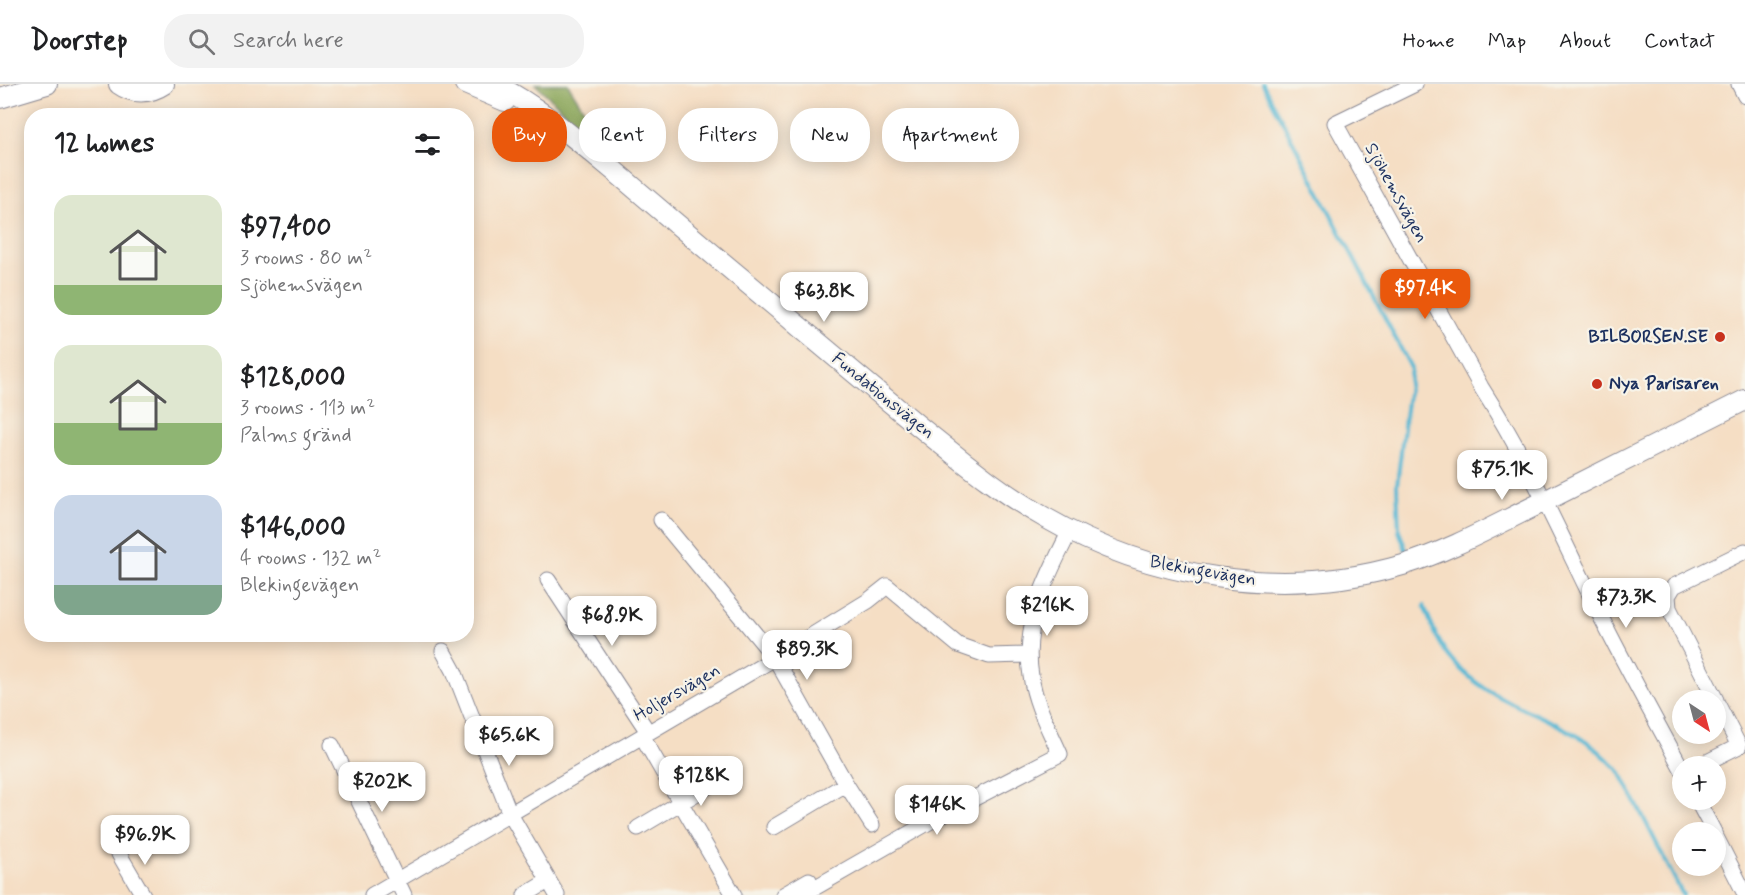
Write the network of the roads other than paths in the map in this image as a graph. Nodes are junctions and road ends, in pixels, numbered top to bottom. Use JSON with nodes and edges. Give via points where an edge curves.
{"nodes":[{"id":1,"x":47,"y":84,"type":"edge"},
{"id":2,"x":118,"y":84,"type":"edge"},
{"id":3,"x":164,"y":84,"type":"edge"},
{"id":4,"x":465,"y":84,"type":"edge"},
{"id":5,"x":494,"y":84,"type":"edge"},
{"id":6,"x":1415,"y":84,"type":"edge"},
{"id":7,"x":1739,"y":84,"type":"edge"},
{"id":8,"x":1745,"y":96,"type":"edge"},
{"id":9,"x":0,"y":98,"type":"edge"},
{"id":10,"x":520,"y":108,"type":"edge"},
{"id":11,"x":533,"y":108,"type":"edge"},
{"id":12,"x":567,"y":133,"type":"edge"},
{"id":13,"x":1745,"y":400,"type":"edge"},
{"id":14,"x":1545,"y":501,"type":"junction"},
{"id":15,"x":661,"y":520,"type":"dead end"},
{"id":16,"x":1070,"y":531,"type":"junction"},
{"id":17,"x":1745,"y":552,"type":"edge"},
{"id":18,"x":548,"y":580,"type":"dead end"},
{"id":19,"x":443,"y":651,"type":"dead end"},
{"id":20,"x":1029,"y":655,"type":"junction"},
{"id":21,"x":775,"y":658,"type":"junction"},
{"id":22,"x":1710,"y":690,"type":"edge"},
{"id":23,"x":1726,"y":721,"type":"edge"},
{"id":24,"x":645,"y":734,"type":"junction"},
{"id":25,"x":332,"y":745,"type":"dead end"},
{"id":26,"x":1058,"y":750,"type":"junction"},
{"id":27,"x":1675,"y":756,"type":"edge"},
{"id":28,"x":1719,"y":756,"type":"edge"},
{"id":29,"x":717,"y":781,"type":"dead end"},
{"id":30,"x":846,"y":784,"type":"junction"},
{"id":31,"x":680,"y":803,"type":"junction"},
{"id":32,"x":510,"y":814,"type":"junction"},
{"id":33,"x":872,"y":825,"type":"dead end"},
{"id":34,"x":774,"y":826,"type":"dead end"},
{"id":35,"x":638,"y":828,"type":"dead end"},
{"id":36,"x":119,"y":854,"type":"dead end"},
{"id":37,"x":1726,"y":857,"type":"edge"},
{"id":38,"x":396,"y":881,"type":"junction"},
{"id":39,"x":548,"y":881,"type":"junction"},
{"id":40,"x":1745,"y":894,"type":"edge"},
{"id":41,"x":143,"y":895,"type":"edge"},
{"id":42,"x":372,"y":895,"type":"edge"},
{"id":43,"x":404,"y":895,"type":"edge"},
{"id":44,"x":525,"y":895,"type":"edge"},
{"id":45,"x":556,"y":895,"type":"edge"},
{"id":46,"x":734,"y":895,"type":"edge"},
{"id":47,"x":783,"y":895,"type":"edge"},
{"id":48,"x":801,"y":895,"type":"edge"}],
"edges":[{"from":1,"to":9,"type":"main road"},
{"from":2,"to":3,"type":"main road","via":[[141,92]]},
{"from":4,"to":10,"type":"main road","name":"Fundationsvägen"},
{"from":5,"to":11,"type":"main road","name":"Fundationsvägen"},
{"from":6,"to":14,"type":"street","name":"Sjöhemsvägen","via":[[1335,123]]},
{"from":7,"to":8,"type":"street"},
{"from":12,"to":16,"type":"main road","name":"Fundationsvägen","via":[[975,471],[1042,517]]},
{"from":13,"to":14,"type":"main road","name":"Blekingevägen"},
{"from":14,"to":16,"type":"main road","name":"Blekingevägen","via":[[1463,541],[1402,565],[1307,581],[1251,581],[1195,574],[1138,559]]},
{"from":14,"to":27,"type":"street","name":"Sjöhemsvägen","via":[[1597,610]]},
{"from":15,"to":21,"type":"street"},
{"from":16,"to":20,"type":"street","via":[[1044,582],[1034,614]]},
{"from":17,"to":22,"type":"street","via":[[1674,586],[1668,596],[1669,608]]},
{"from":18,"to":24,"type":"street"},
{"from":19,"to":32,"type":"street"},
{"from":20,"to":21,"type":"street","name":"Holjersvägen","via":[[989,656],[958,645],[887,586],[868,602]]},
{"from":20,"to":26,"type":"street","via":[[1035,694]]},
{"from":21,"to":24,"type":"street","name":"Holjersvägen"},
{"from":21,"to":30,"type":"street"},
{"from":23,"to":28,"type":"street","via":[[1739,746]]},
{"from":24,"to":31,"type":"street"},
{"from":24,"to":32,"type":"street","name":"Holjersvägen"},
{"from":25,"to":38,"type":"street"},
{"from":26,"to":47,"type":"street","via":[[880,838]]},
{"from":26,"to":48,"type":"street"},
{"from":29,"to":31,"type":"street"},
{"from":30,"to":33,"type":"street"},
{"from":30,"to":34,"type":"street"},
{"from":31,"to":35,"type":"street"},
{"from":31,"to":46,"type":"street"},
{"from":32,"to":38,"type":"street","name":"Holjersvägen"},
{"from":32,"to":39,"type":"street"},
{"from":36,"to":41,"type":"street"},
{"from":37,"to":40,"type":"street"},
{"from":38,"to":42,"type":"street","name":"Holjersvägen"},
{"from":38,"to":43,"type":"street"},
{"from":39,"to":44,"type":"street"},
{"from":39,"to":45,"type":"street"}]}
